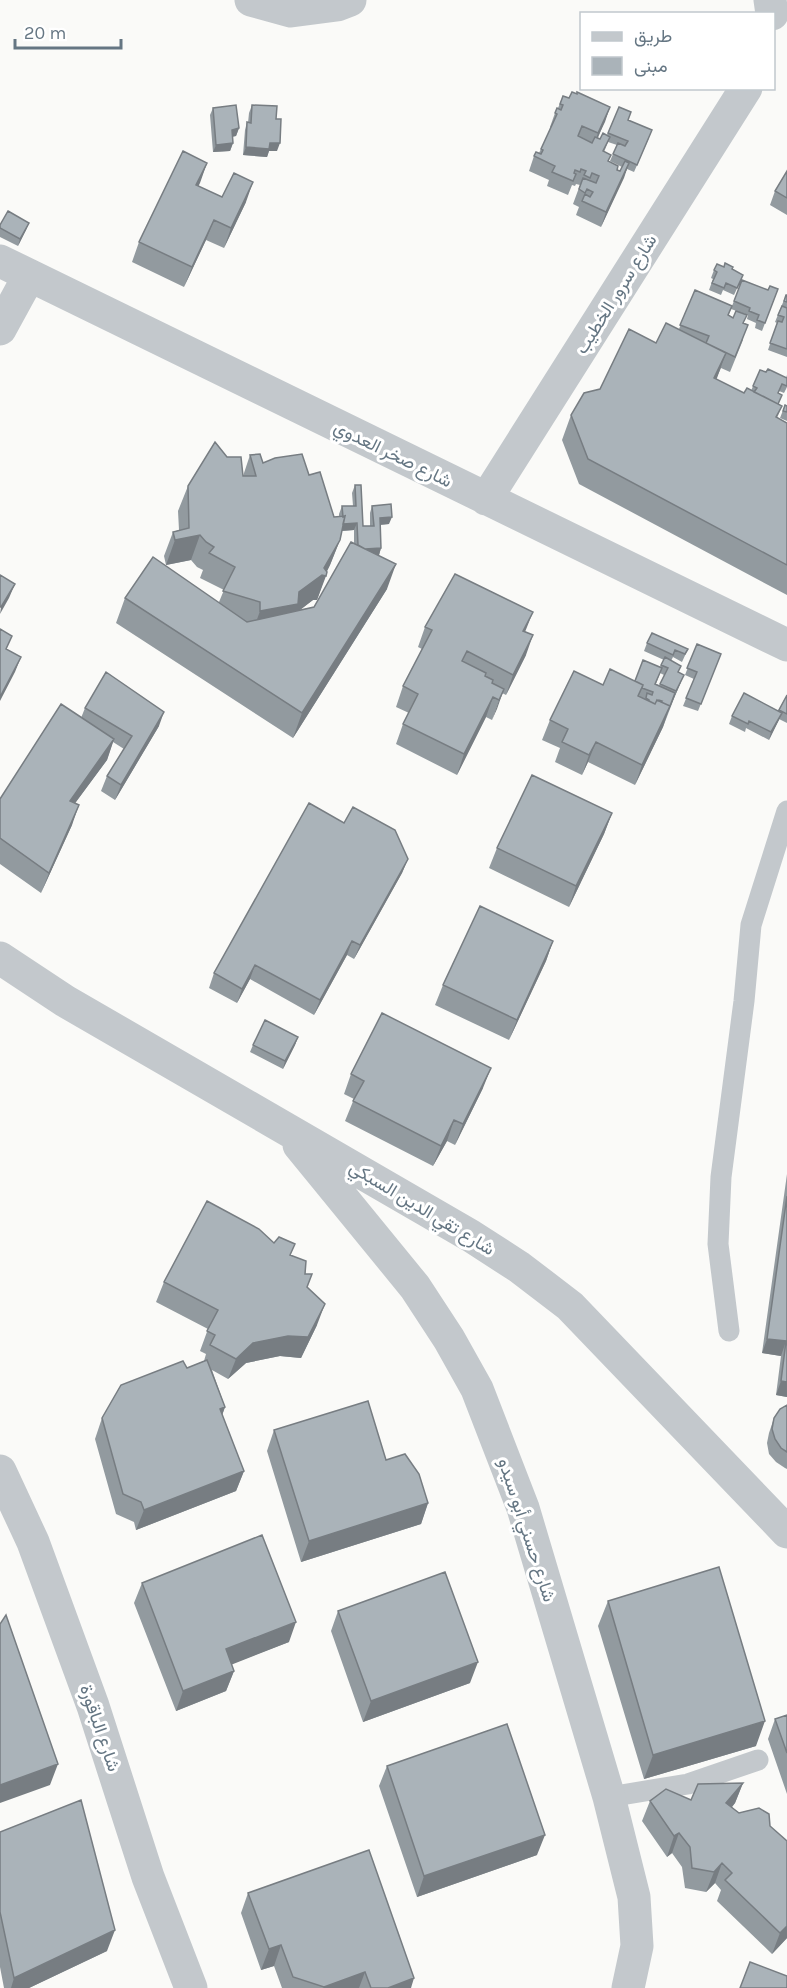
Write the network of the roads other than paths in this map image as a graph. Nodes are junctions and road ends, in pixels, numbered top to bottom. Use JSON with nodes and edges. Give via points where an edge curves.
{"nodes":[{"id":1,"x":251,"y":0,"type":"edge"},
{"id":2,"x":350,"y":0,"type":"edge"},
{"id":3,"x":745,"y":90,"type":"edge"},
{"id":4,"x":0,"y":261,"type":"edge"},
{"id":5,"x":29,"y":276,"type":"junction"},
{"id":6,"x":0,"y":329,"type":"edge"},
{"id":7,"x":486,"y":499,"type":"junction"},
{"id":8,"x":787,"y":645,"type":"edge"},
{"id":9,"x":787,"y":812,"type":"edge"},
{"id":10,"x":0,"y":958,"type":"edge"},
{"id":11,"x":284,"y":1128,"type":"junction"},
{"id":12,"x":729,"y":1331,"type":"dead end"},
{"id":13,"x":0,"y":1471,"type":"edge"},
{"id":14,"x":787,"y":1532,"type":"edge"},
{"id":15,"x":758,"y":1760,"type":"dead end"},
{"id":16,"x":609,"y":1797,"type":"junction"},
{"id":17,"x":191,"y":1988,"type":"edge"},
{"id":18,"x":628,"y":1988,"type":"edge"}],
"edges":[{"from":1,"to":2,"type":"street","via":[[291,11]]},
{"from":3,"to":7,"type":"street","name":"شارع سرور الخطيب"},
{"from":4,"to":5,"type":"street","name":"شارع صخر العدوي"},
{"from":5,"to":6,"type":"street"},
{"from":5,"to":7,"type":"street","name":"شارع صخر العدوي"},
{"from":7,"to":8,"type":"street","name":"شارع صخر العدوي"},
{"from":9,"to":12,"type":"lane","via":[[751,925],[721,1178],[718,1244]]},
{"from":10,"to":11,"type":"street","name":"شارع تقي الدين السبكي","via":[[65,1001]]},
{"from":11,"to":14,"type":"street","name":"شارع تقي الدين السبكي","via":[[471,1236],[570,1306]]},
{"from":11,"to":16,"type":"street","name":"شارع حسني أبو سيدو","via":[[415,1287],[477,1389],[523,1508]]},
{"from":13,"to":17,"type":"street","name":"شارع الباقورة","via":[[41,1564],[93,1706],[148,1876]]},
{"from":15,"to":16,"type":"lane","via":[[688,1784]]},
{"from":16,"to":18,"type":"street","name":"شارع حسني أبو سيدو","via":[[634,1898],[637,1946]]}]}
